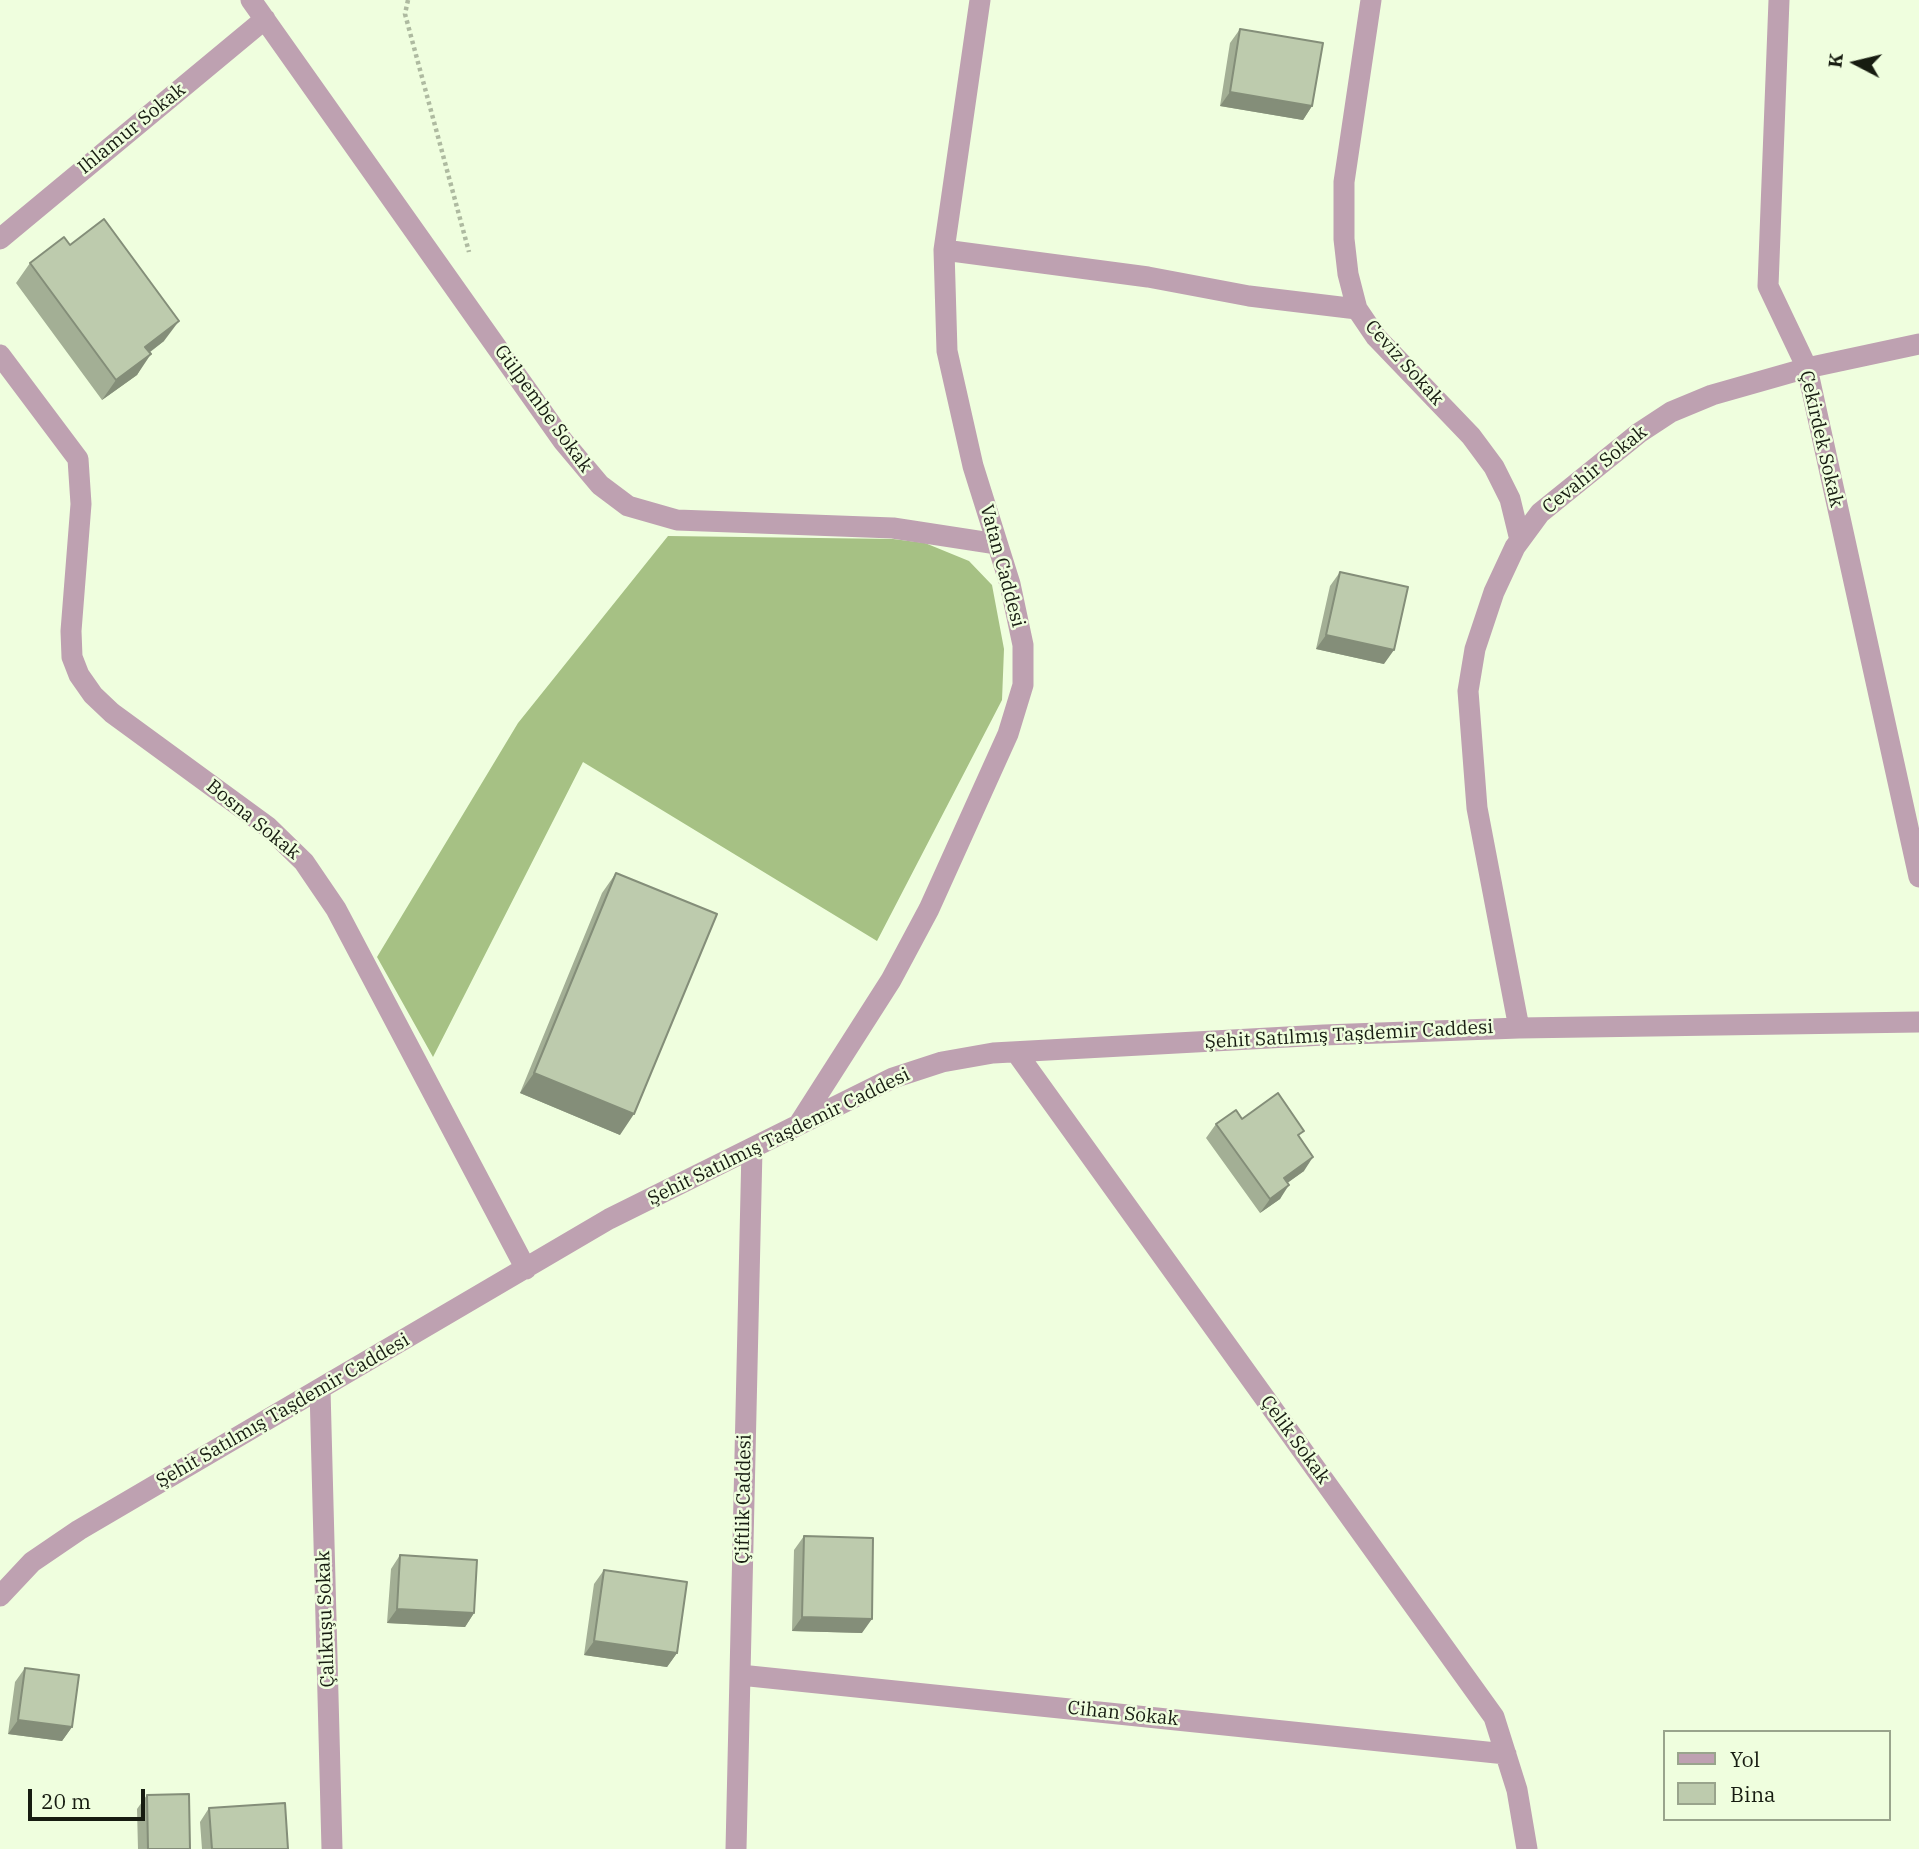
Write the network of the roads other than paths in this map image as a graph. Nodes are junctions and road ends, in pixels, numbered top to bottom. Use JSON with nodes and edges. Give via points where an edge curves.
{"nodes":[{"id":1,"x":251,"y":0,"type":"edge"},
{"id":2,"x":980,"y":0,"type":"edge"},
{"id":3,"x":1371,"y":0,"type":"edge"},
{"id":4,"x":1779,"y":0,"type":"edge"},
{"id":5,"x":265,"y":19,"type":"junction"},
{"id":6,"x":0,"y":240,"type":"edge"},
{"id":7,"x":944,"y":250,"type":"junction"},
{"id":8,"x":1357,"y":309,"type":"junction"},
{"id":9,"x":1919,"y":344,"type":"edge"},
{"id":10,"x":0,"y":355,"type":"edge"},
{"id":11,"x":1807,"y":368,"type":"junction"},
{"id":12,"x":1520,"y":540,"type":"junction"},
{"id":13,"x":997,"y":544,"type":"junction"},
{"id":14,"x":1919,"y":877,"type":"edge"},
{"id":15,"x":1919,"y":1021,"type":"edge"},
{"id":16,"x":1519,"y":1028,"type":"junction"},
{"id":17,"x":1016,"y":1052,"type":"junction"},
{"id":18,"x":798,"y":1126,"type":"junction"},
{"id":19,"x":751,"y":1149,"type":"junction"},
{"id":20,"x":526,"y":1269,"type":"junction"},
{"id":21,"x":320,"y":1389,"type":"junction"},
{"id":22,"x":0,"y":1596,"type":"edge"},
{"id":23,"x":740,"y":1675,"type":"junction"},
{"id":24,"x":1506,"y":1754,"type":"junction"},
{"id":25,"x":332,"y":1849,"type":"edge"},
{"id":26,"x":736,"y":1849,"type":"edge"},
{"id":27,"x":1527,"y":1849,"type":"edge"}],
"edges":[{"from":1,"to":5,"type":"street","name":"Gülpembe Sokak"},
{"from":2,"to":7,"type":"street","name":"Vatan Caddesi"},
{"from":3,"to":8,"type":"street","name":"Ceviz Sokak","via":[[1344,182],[1343,239]]},
{"from":4,"to":11,"type":"street","name":"Çekirdek Sokak","via":[[1768,286]]},
{"from":5,"to":6,"type":"street","name":"Ihlamur Sokak"},
{"from":5,"to":13,"type":"street","name":"Gülpembe Sokak","via":[[563,442],[600,485],[628,506],[677,520],[893,528]]},
{"from":7,"to":8,"type":"street"},
{"from":7,"to":13,"type":"street","name":"Vatan Caddesi","via":[[947,351],[973,466]]},
{"from":8,"to":12,"type":"street","name":"Ceviz Sokak","via":[[1376,337],[1471,436],[1494,467],[1510,499]]},
{"from":9,"to":11,"type":"street","name":"Cevahir Sokak"},
{"from":10,"to":20,"type":"street","name":"Bosna Sokak","via":[[78,459],[80,529],[71,631],[72,657],[79,675],[112,713],[268,827],[304,862],[336,909]]},
{"from":11,"to":12,"type":"street","name":"Cevahir Sokak","via":[[1712,395],[1671,412],[1540,513]]},
{"from":11,"to":14,"type":"street","name":"Çekirdek Sokak"},
{"from":12,"to":16,"type":"street","name":"Cevahir Sokak","via":[[1494,592],[1475,649],[1468,691],[1478,808]]},
{"from":13,"to":18,"type":"street","name":"Vatan Caddesi","via":[[1023,645],[1023,685],[1008,734],[929,909],[891,980]]},
{"from":15,"to":16,"type":"street","name":"Şehit Satılmış Taşdemir Caddesi"},
{"from":16,"to":17,"type":"street","name":"Şehit Satılmış Taşdemir Caddesi"},
{"from":17,"to":18,"type":"street","name":"Şehit Satılmış Taşdemir Caddesi","via":[[942,1062],[894,1078]]},
{"from":17,"to":24,"type":"street","name":"Çelik Sokak","via":[[1494,1717]]},
{"from":18,"to":19,"type":"street","name":"Şehit Satılmış Taşdemir Caddesi"},
{"from":19,"to":20,"type":"street","name":"Şehit Satılmış Taşdemir Caddesi","via":[[609,1219]]},
{"from":19,"to":23,"type":"street","name":"Çiftlik Caddesi"},
{"from":20,"to":21,"type":"street","name":"Şehit Satılmış Taşdemir Caddesi"},
{"from":21,"to":22,"type":"street","name":"Şehit Satılmış Taşdemir Caddesi","via":[[79,1530],[32,1562]]},
{"from":21,"to":25,"type":"street","name":"Çalıkuşu Sokak"},
{"from":23,"to":24,"type":"street","name":"Cihan Sokak"},
{"from":23,"to":26,"type":"street","name":"Çiftlik Caddesi"},
{"from":24,"to":27,"type":"street","name":"Çelik Sokak"}]}
